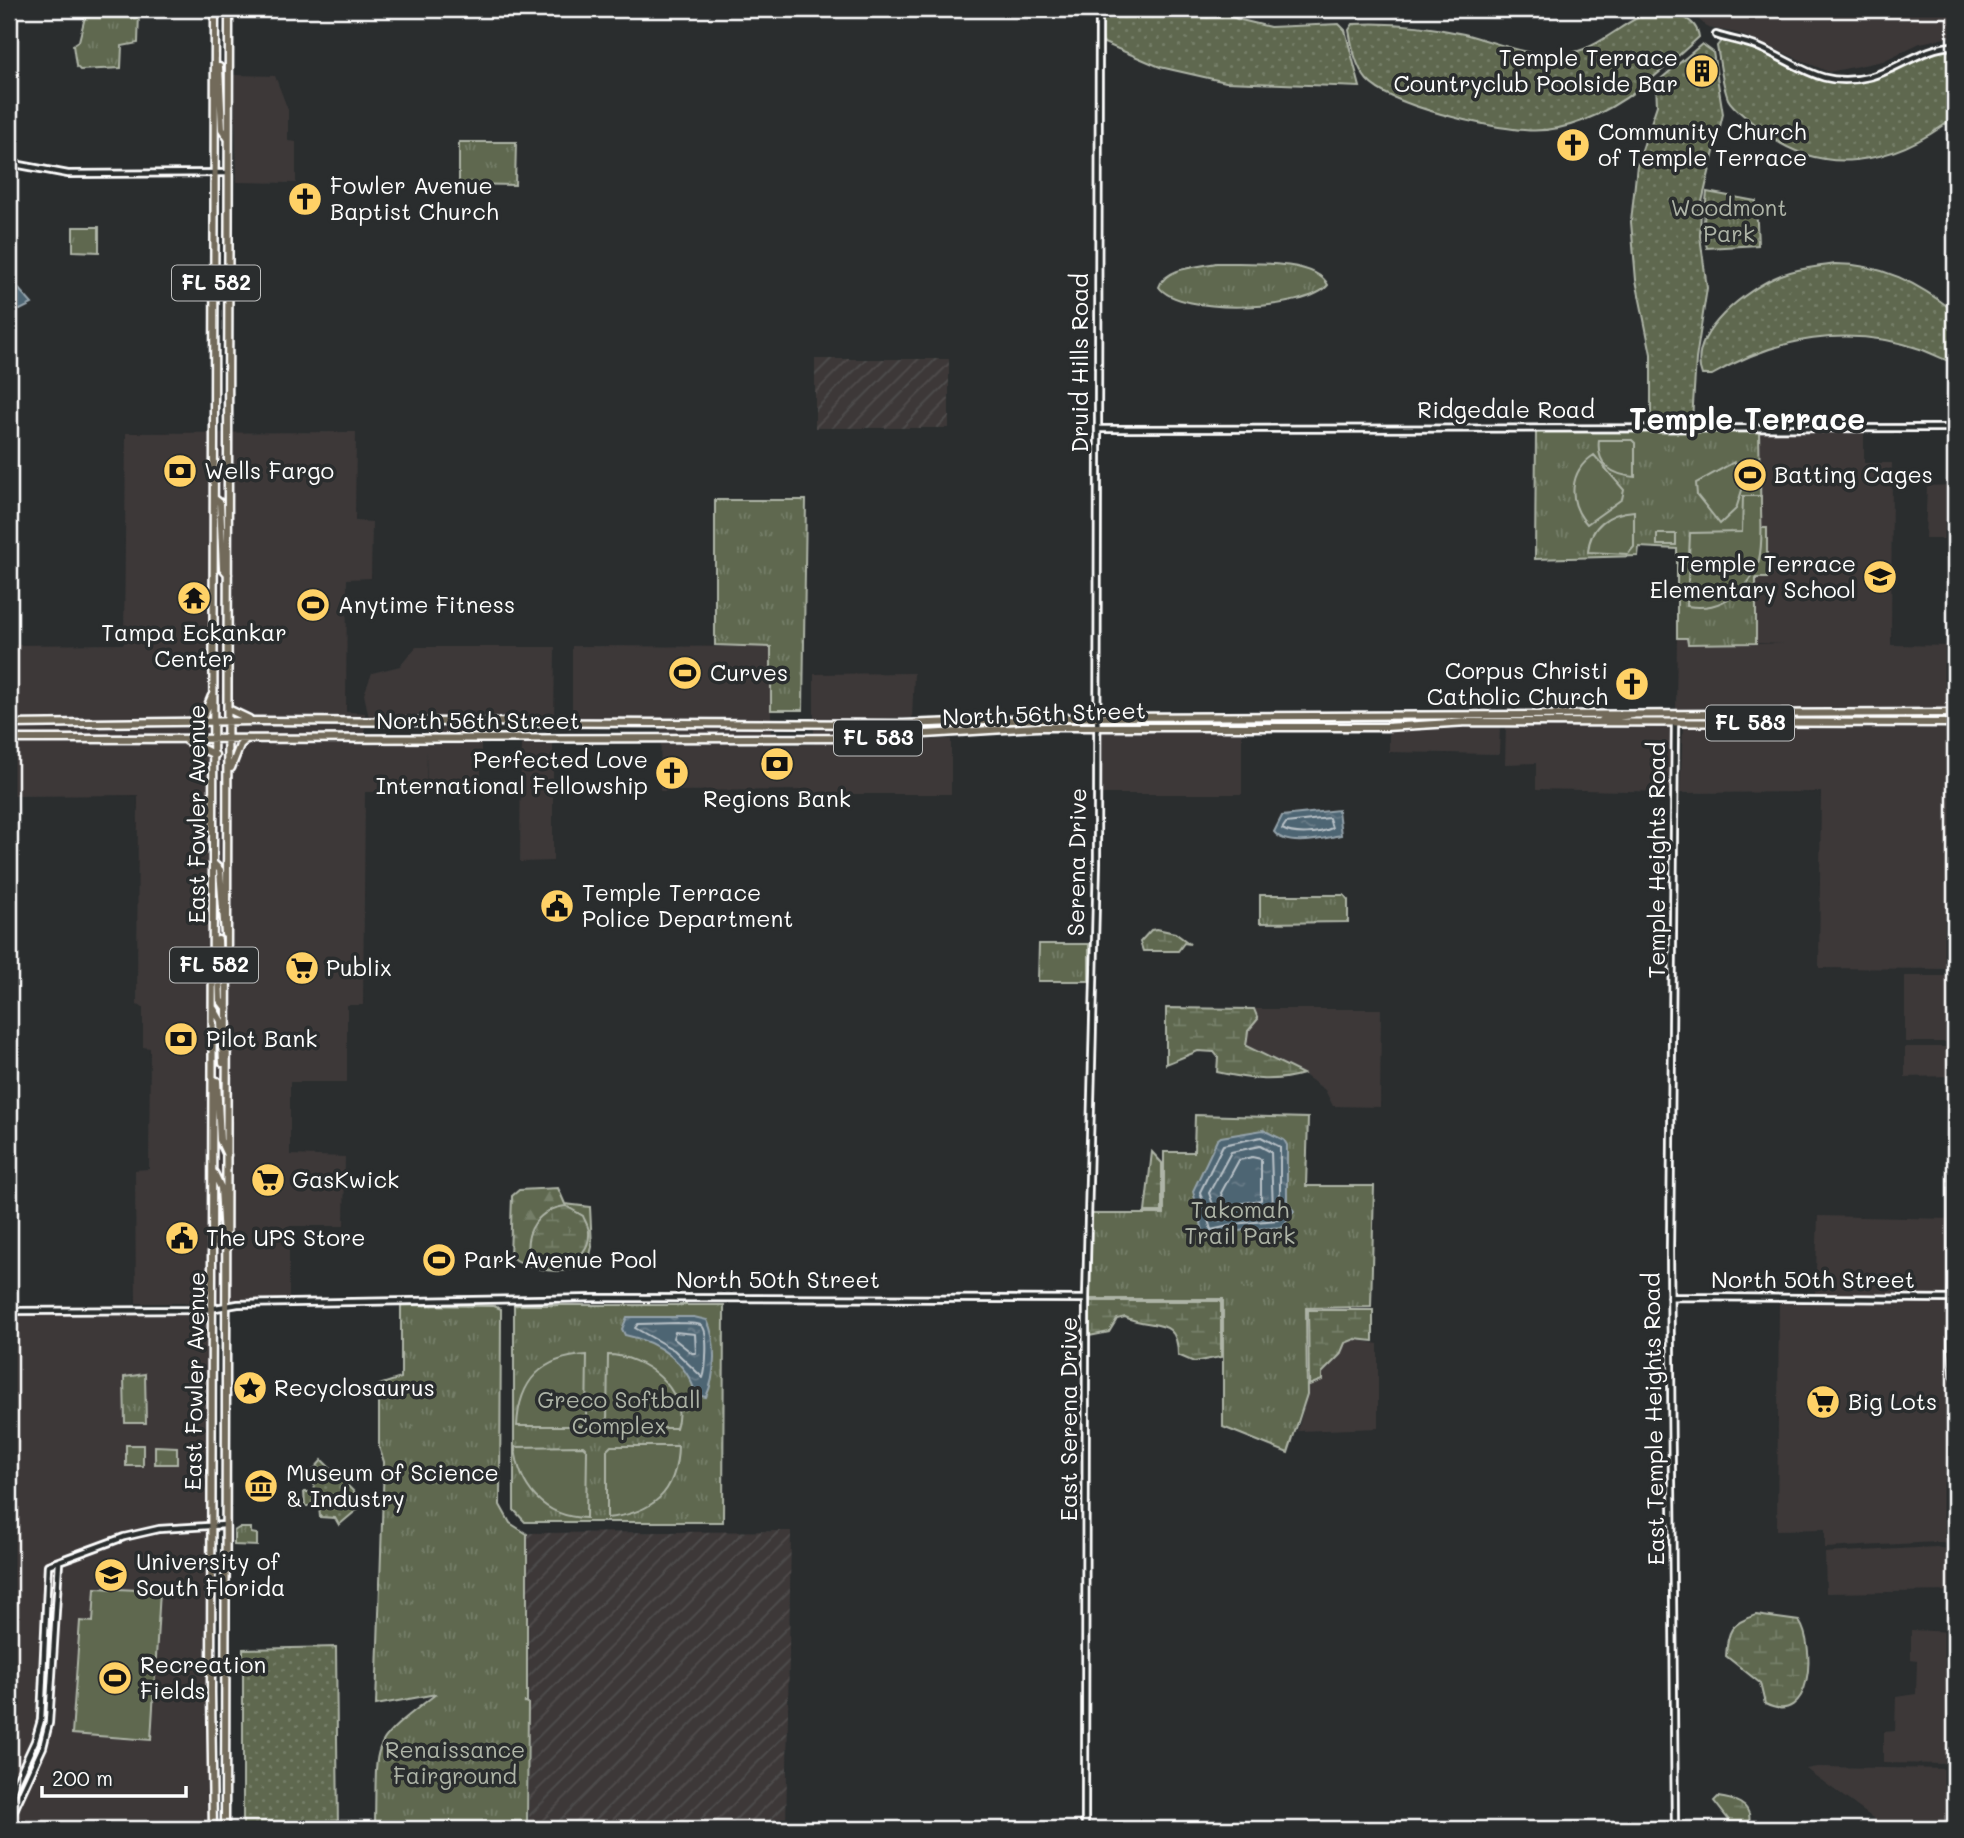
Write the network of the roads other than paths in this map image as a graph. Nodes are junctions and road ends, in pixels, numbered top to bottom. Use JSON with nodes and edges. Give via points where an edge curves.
{"nodes":[{"id":1,"x":215,"y":9,"type":"edge"},
{"id":2,"x":229,"y":9,"type":"edge"},
{"id":3,"x":1099,"y":9,"type":"edge"},
{"id":4,"x":215,"y":34,"type":"junction"},
{"id":5,"x":1717,"y":38,"type":"dead end"},
{"id":6,"x":1955,"y":46,"type":"edge"},
{"id":7,"x":229,"y":138,"type":"junction"},
{"id":8,"x":9,"y":163,"type":"edge"},
{"id":9,"x":216,"y":173,"type":"junction"},
{"id":10,"x":229,"y":173,"type":"junction"},
{"id":11,"x":1955,"y":428,"type":"edge"},
{"id":12,"x":1098,"y":429,"type":"junction"},
{"id":13,"x":215,"y":499,"type":"junction"},
{"id":14,"x":229,"y":574,"type":"junction"},
{"id":15,"x":214,"y":687,"type":"junction"},
{"id":16,"x":228,"y":709,"type":"junction"},
{"id":17,"x":1634,"y":713,"type":"junction"},
{"id":18,"x":1671,"y":713,"type":"junction"},
{"id":19,"x":1756,"y":713,"type":"junction"},
{"id":20,"x":1816,"y":713,"type":"junction"},
{"id":21,"x":1869,"y":713,"type":"junction"},
{"id":22,"x":1955,"y":713,"type":"edge"},
{"id":23,"x":1503,"y":714,"type":"junction"},
{"id":24,"x":1554,"y":714,"type":"junction"},
{"id":25,"x":1096,"y":717,"type":"junction"},
{"id":26,"x":255,"y":721,"type":"junction"},
{"id":27,"x":201,"y":722,"type":"junction"},
{"id":28,"x":215,"y":722,"type":"junction"},
{"id":29,"x":228,"y":722,"type":"junction"},
{"id":30,"x":1554,"y":722,"type":"junction"},
{"id":31,"x":1600,"y":722,"type":"junction"},
{"id":32,"x":1676,"y":722,"type":"junction"},
{"id":33,"x":1716,"y":722,"type":"junction"},
{"id":34,"x":1503,"y":723,"type":"junction"},
{"id":35,"x":1785,"y":723,"type":"junction"},
{"id":36,"x":1823,"y":723,"type":"junction"},
{"id":37,"x":1955,"y":723,"type":"edge"},
{"id":38,"x":9,"y":724,"type":"edge"},
{"id":39,"x":668,"y":724,"type":"junction"},
{"id":40,"x":750,"y":724,"type":"junction"},
{"id":41,"x":760,"y":724,"type":"junction"},
{"id":42,"x":878,"y":724,"type":"junction"},
{"id":43,"x":1096,"y":727,"type":"junction"},
{"id":44,"x":180,"y":738,"type":"junction"},
{"id":45,"x":215,"y":738,"type":"junction"},
{"id":46,"x":229,"y":738,"type":"junction"},
{"id":47,"x":246,"y":738,"type":"junction"},
{"id":48,"x":668,"y":738,"type":"junction"},
{"id":49,"x":750,"y":738,"type":"junction"},
{"id":50,"x":759,"y":738,"type":"junction"},
{"id":51,"x":878,"y":738,"type":"junction"},
{"id":52,"x":9,"y":739,"type":"edge"},
{"id":53,"x":215,"y":755,"type":"junction"},
{"id":54,"x":229,"y":774,"type":"junction"},
{"id":55,"x":215,"y":865,"type":"junction"},
{"id":56,"x":214,"y":924,"type":"junction"},
{"id":57,"x":228,"y":943,"type":"junction"},
{"id":58,"x":1092,"y":1008,"type":"joint"},
{"id":59,"x":1955,"y":1008,"type":"edge"},
{"id":60,"x":214,"y":1009,"type":"junction"},
{"id":61,"x":227,"y":1009,"type":"junction"},
{"id":62,"x":1673,"y":1009,"type":"joint"},
{"id":63,"x":214,"y":1065,"type":"junction"},
{"id":64,"x":226,"y":1078,"type":"junction"},
{"id":65,"x":227,"y":1155,"type":"junction"},
{"id":66,"x":214,"y":1173,"type":"junction"},
{"id":67,"x":227,"y":1259,"type":"junction"},
{"id":68,"x":1670,"y":1297,"type":"junction"},
{"id":69,"x":1086,"y":1299,"type":"junction"},
{"id":70,"x":1954,"y":1299,"type":"edge"},
{"id":71,"x":226,"y":1306,"type":"junction"},
{"id":72,"x":214,"y":1309,"type":"junction"},
{"id":73,"x":9,"y":1311,"type":"edge"},
{"id":74,"x":1955,"y":1378,"type":"edge"},
{"id":75,"x":211,"y":1525,"type":"junction"},
{"id":76,"x":226,"y":1525,"type":"junction"},
{"id":77,"x":60,"y":1562,"type":"junction"},
{"id":78,"x":1955,"y":1591,"type":"edge"},
{"id":79,"x":1955,"y":1639,"type":"edge"},
{"id":80,"x":1954,"y":1703,"type":"edge"},
{"id":81,"x":1954,"y":1766,"type":"edge"},
{"id":82,"x":9,"y":1797,"type":"edge"},
{"id":83,"x":9,"y":1821,"type":"edge"},
{"id":84,"x":214,"y":1829,"type":"edge"},
{"id":85,"x":225,"y":1829,"type":"edge"},
{"id":86,"x":1085,"y":1829,"type":"edge"},
{"id":87,"x":1675,"y":1829,"type":"edge"},
{"id":88,"x":1955,"y":1829,"type":"edge"}],
"edges":[{"from":1,"to":4,"type":"main road","name":"East Fowler Avenue","number":"FL 582"},
{"from":2,"to":7,"type":"main road","name":"East Fowler Avenue","number":"FL 582"},
{"from":3,"to":12,"type":"street","name":"Druid Hills Road"},
{"from":4,"to":7,"type":"main road","via":[[222,129]]},
{"from":4,"to":9,"type":"main road","name":"East Fowler Avenue","number":"FL 582"},
{"from":5,"to":6,"type":"street","via":[[1760,48],[1809,75],[1850,80]]},
{"from":7,"to":10,"type":"main road","name":"East Fowler Avenue","number":"FL 582"},
{"from":8,"to":9,"type":"street","via":[[68,174]]},
{"from":9,"to":10,"type":"street"},
{"from":9,"to":13,"type":"main road","name":"East Fowler Avenue","number":"FL 582"},
{"from":10,"to":14,"type":"main road","name":"East Fowler Avenue","number":"FL 582"},
{"from":11,"to":12,"type":"street","name":"Ridgedale Road"},
{"from":12,"to":25,"type":"street","name":"Druid Hills Road"},
{"from":13,"to":14,"type":"main road","via":[[220,503],[223,568]]},
{"from":13,"to":15,"type":"main road","name":"East Fowler Avenue","number":"FL 582"},
{"from":14,"to":16,"type":"main road","name":"East Fowler Avenue","number":"FL 582"},
{"from":15,"to":27,"type":"main road"},
{"from":15,"to":28,"type":"main road","name":"East Fowler Avenue","number":"FL 582"},
{"from":16,"to":26,"type":"main road"},
{"from":16,"to":29,"type":"main road","name":"East Fowler Avenue","number":"FL 582"},
{"from":17,"to":18,"type":"main road","name":"North 56th Street","number":"FL 583"},
{"from":17,"to":24,"type":"main road","name":"North 56th Street","number":"FL 583"},
{"from":17,"to":31,"type":"main road"},
{"from":18,"to":19,"type":"main road","name":"North 56th Street","number":"FL 583"},
{"from":18,"to":32,"type":"street","name":"Temple Heights Road"},
{"from":19,"to":20,"type":"main road","name":"North 56th Street","number":"FL 583"},
{"from":19,"to":33,"type":"main road","via":[[1751,719]]},
{"from":20,"to":21,"type":"main road","name":"North 56th Street","number":"FL 583"},
{"from":20,"to":35,"type":"main road","via":[[1813,718]]},
{"from":21,"to":22,"type":"main road","name":"North 56th Street","number":"FL 583"},
{"from":21,"to":36,"type":"main road"},
{"from":23,"to":24,"type":"main road","name":"North 56th Street","number":"FL 583"},
{"from":23,"to":25,"type":"main road","name":"North 56th Street","number":"FL 583"},
{"from":23,"to":34,"type":"main road"},
{"from":24,"to":30,"type":"main road"},
{"from":25,"to":42,"type":"main road","name":"North 56th Street","number":"FL 583"},
{"from":25,"to":43,"type":"street","name":"Serena Drive"},
{"from":26,"to":29,"type":"main road","name":"North 56th Street","number":"FL 583"},
{"from":26,"to":39,"type":"main road","name":"North 56th Street","number":"FL 583"},
{"from":27,"to":28,"type":"main road","name":"North 56th Street"},
{"from":27,"to":38,"type":"main road","name":"North 56th Street"},
{"from":28,"to":29,"type":"main road","name":"North 56th Street","number":"FL 583"},
{"from":28,"to":45,"type":"main road","name":"East Fowler Avenue","number":"FL 582"},
{"from":29,"to":46,"type":"main road","name":"East Fowler Avenue","number":"FL 582"},
{"from":30,"to":31,"type":"main road","name":"North 56th Street","number":"FL 583"},
{"from":30,"to":34,"type":"main road","name":"North 56th Street","number":"FL 583"},
{"from":31,"to":32,"type":"main road","name":"North 56th Street","number":"FL 583"},
{"from":32,"to":33,"type":"main road","name":"North 56th Street","number":"FL 583"},
{"from":32,"to":62,"type":"street","name":"Temple Heights Road"},
{"from":33,"to":35,"type":"main road","name":"North 56th Street","number":"FL 583"},
{"from":34,"to":43,"type":"main road","name":"North 56th Street","number":"FL 583"},
{"from":35,"to":36,"type":"main road","name":"North 56th Street","number":"FL 583"},
{"from":36,"to":37,"type":"main road","name":"North 56th Street","number":"FL 583"},
{"from":39,"to":40,"type":"main road","name":"North 56th Street","number":"FL 583"},
{"from":39,"to":48,"type":"main road"},
{"from":40,"to":41,"type":"main road","name":"North 56th Street","number":"FL 583"},
{"from":40,"to":49,"type":"main road"},
{"from":41,"to":42,"type":"main road","name":"North 56th Street","number":"FL 583"},
{"from":41,"to":50,"type":"main road"},
{"from":42,"to":51,"type":"main road"},
{"from":43,"to":51,"type":"main road","name":"North 56th Street","number":"FL 583"},
{"from":43,"to":58,"type":"street","name":"Serena Drive"},
{"from":44,"to":45,"type":"main road","name":"North 56th Street"},
{"from":44,"to":52,"type":"main road","name":"North 56th Street"},
{"from":44,"to":53,"type":"main road"},
{"from":45,"to":46,"type":"main road","name":"North 56th Street","number":"FL 583"},
{"from":45,"to":53,"type":"main road","name":"East Fowler Avenue","number":"FL 582"},
{"from":46,"to":47,"type":"main road","name":"North 56th Street","number":"FL 583"},
{"from":46,"to":54,"type":"main road","name":"East Fowler Avenue","number":"FL 582"},
{"from":47,"to":48,"type":"main road","name":"North 56th Street","number":"FL 583"},
{"from":47,"to":54,"type":"main road"},
{"from":48,"to":49,"type":"main road","name":"North 56th Street","number":"FL 583"},
{"from":49,"to":50,"type":"main road","name":"North 56th Street","number":"FL 583"},
{"from":50,"to":51,"type":"main road","name":"North 56th Street","number":"FL 583"},
{"from":53,"to":55,"type":"main road","name":"East Fowler Avenue","number":"FL 582"},
{"from":54,"to":57,"type":"main road","name":"East Fowler Avenue","number":"FL 582"},
{"from":55,"to":56,"type":"main road","name":"East Fowler Avenue","number":"FL 582"},
{"from":55,"to":57,"type":"main road"},
{"from":56,"to":60,"type":"main road","name":"East Fowler Avenue","number":"FL 582"},
{"from":56,"to":61,"type":"main road","via":[[220,1000]]},
{"from":57,"to":61,"type":"main road","name":"East Fowler Avenue","number":"FL 582"},
{"from":58,"to":69,"type":"street","name":"East Serena Drive"},
{"from":59,"to":70,"type":"main road"},
{"from":60,"to":63,"type":"main road","name":"East Fowler Avenue","number":"FL 582"},
{"from":60,"to":64,"type":"main road","via":[[221,1020]]},
{"from":61,"to":64,"type":"main road","name":"East Fowler Avenue","number":"FL 582"},
{"from":62,"to":68,"type":"street","name":"East Temple Heights Road"},
{"from":63,"to":65,"type":"main road","via":[[220,1140]]},
{"from":63,"to":66,"type":"main road","name":"East Fowler Avenue","number":"FL 582"},
{"from":64,"to":65,"type":"main road","name":"East Fowler Avenue","number":"FL 582"},
{"from":65,"to":67,"type":"main road","name":"East Fowler Avenue","number":"FL 582"},
{"from":66,"to":67,"type":"main road","via":[[221,1188]]},
{"from":66,"to":72,"type":"main road","name":"East Fowler Avenue","number":"FL 582"},
{"from":67,"to":71,"type":"main road","name":"East Fowler Avenue","number":"FL 582"},
{"from":68,"to":70,"type":"street","name":"North 50th Street"},
{"from":68,"to":87,"type":"street","name":"East Temple Heights Road"},
{"from":69,"to":71,"type":"street","name":"North 50th Street","via":[[509,1298]]},
{"from":69,"to":86,"type":"street","name":"East Serena Drive"},
{"from":70,"to":74,"type":"main road"},
{"from":71,"to":72,"type":"street","name":"North 50th Street"},
{"from":71,"to":76,"type":"main road","name":"East Fowler Avenue","number":"FL 582"},
{"from":72,"to":73,"type":"street","name":"North 50th Street"},
{"from":72,"to":75,"type":"main road","name":"East Fowler Avenue","number":"FL 582"},
{"from":75,"to":76,"type":"street"},
{"from":75,"to":77,"type":"street","via":[[124,1537]]},
{"from":75,"to":84,"type":"main road","name":"East Fowler Avenue","number":"FL 582"},
{"from":76,"to":85,"type":"main road","name":"East Fowler Avenue","number":"FL 582"},
{"from":77,"to":82,"type":"street","via":[[48,1565],[41,1720]]},
{"from":77,"to":83,"type":"street","via":[[48,1730]]},
{"from":78,"to":79,"type":"main road"},
{"from":79,"to":80,"type":"main road"},
{"from":80,"to":81,"type":"main road"},
{"from":81,"to":88,"type":"main road"}]}
